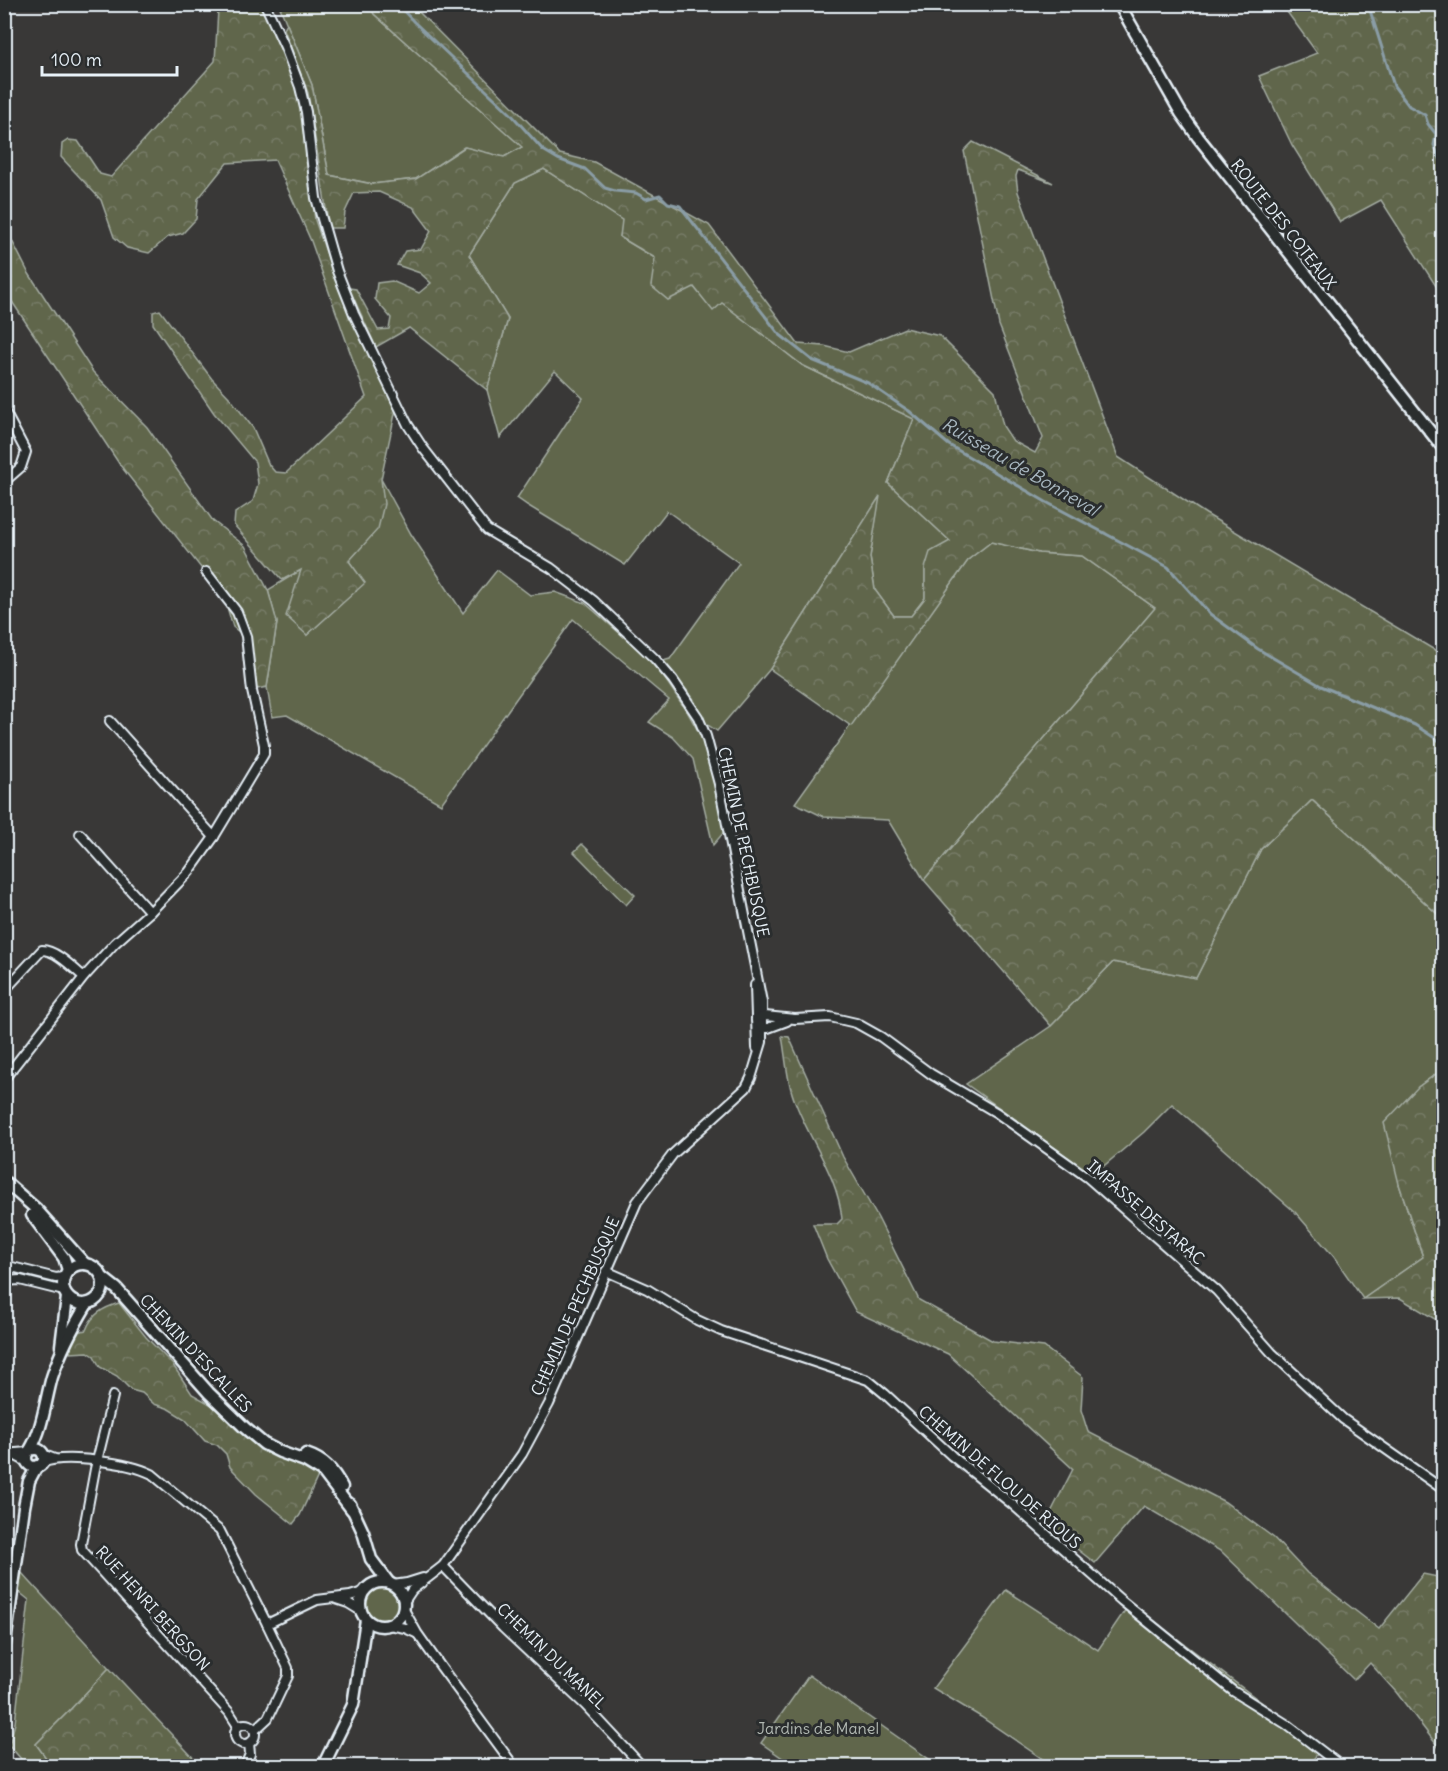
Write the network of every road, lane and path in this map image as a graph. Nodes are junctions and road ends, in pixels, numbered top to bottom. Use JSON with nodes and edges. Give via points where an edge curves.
{"nodes":[{"id":1,"x":265,"y":4,"type":"edge"},
{"id":2,"x":1119,"y":4,"type":"edge"},
{"id":3,"x":4,"y":410,"type":"edge"},
{"id":4,"x":1443,"y":449,"type":"edge"},
{"id":5,"x":4,"y":482,"type":"edge"},
{"id":6,"x":206,"y":572,"type":"dead end"},
{"id":7,"x":110,"y":721,"type":"dead end"},
{"id":8,"x":80,"y":834,"type":"dead end"},
{"id":9,"x":214,"y":837,"type":"junction"},
{"id":10,"x":150,"y":912,"type":"junction"},
{"id":11,"x":84,"y":977,"type":"junction"},
{"id":12,"x":4,"y":991,"type":"edge"},
{"id":13,"x":759,"y":1018,"type":"junction"},
{"id":14,"x":795,"y":1019,"type":"junction"},
{"id":15,"x":763,"y":1028,"type":"junction"},
{"id":16,"x":758,"y":1056,"type":"junction"},
{"id":17,"x":4,"y":1079,"type":"edge"},
{"id":18,"x":4,"y":1180,"type":"edge"},
{"id":19,"x":14,"y":1190,"type":"junction"},
{"id":20,"x":85,"y":1264,"type":"junction"},
{"id":21,"x":4,"y":1265,"type":"edge"},
{"id":22,"x":606,"y":1270,"type":"junction"},
{"id":23,"x":66,"y":1274,"type":"junction"},
{"id":24,"x":103,"y":1278,"type":"junction"},
{"id":25,"x":4,"y":1281,"type":"edge"},
{"id":26,"x":65,"y":1294,"type":"junction"},
{"id":27,"x":99,"y":1297,"type":"junction"},
{"id":28,"x":125,"y":1299,"type":"junction"},
{"id":29,"x":87,"y":1304,"type":"junction"},
{"id":30,"x":61,"y":1352,"type":"junction"},
{"id":31,"x":113,"y":1396,"type":"dead end"},
{"id":32,"x":8,"y":1454,"type":"edge"},
{"id":33,"x":34,"y":1458,"type":"junction"},
{"id":34,"x":98,"y":1461,"type":"junction"},
{"id":35,"x":1443,"y":1490,"type":"edge"},
{"id":36,"x":371,"y":1559,"type":"junction"},
{"id":37,"x":443,"y":1566,"type":"junction"},
{"id":38,"x":427,"y":1576,"type":"junction"},
{"id":39,"x":391,"y":1584,"type":"junction"},
{"id":40,"x":365,"y":1590,"type":"junction"},
{"id":41,"x":331,"y":1598,"type":"junction"},
{"id":42,"x":404,"y":1605,"type":"junction"},
{"id":43,"x":363,"y":1616,"type":"junction"},
{"id":44,"x":267,"y":1624,"type":"junction"},
{"id":45,"x":386,"y":1626,"type":"junction"},
{"id":46,"x":417,"y":1633,"type":"junction"},
{"id":47,"x":4,"y":1650,"type":"edge"},
{"id":48,"x":362,"y":1657,"type":"junction"},
{"id":49,"x":238,"y":1726,"type":"junction"},
{"id":50,"x":255,"y":1730,"type":"junction"},
{"id":51,"x":249,"y":1743,"type":"junction"},
{"id":52,"x":245,"y":1767,"type":"edge"},
{"id":53,"x":323,"y":1767,"type":"edge"},
{"id":54,"x":514,"y":1767,"type":"edge"},
{"id":55,"x":642,"y":1767,"type":"edge"},
{"id":56,"x":1341,"y":1767,"type":"edge"}],
"edges":[{"from":1,"to":13,"type":"street","name":"CHEMIN DE PECHBUSQUE","via":[[300,87],[316,198],[337,271],[408,425],[487,530],[569,580],[594,601],[655,659],[698,717],[719,784],[755,975]]},
{"from":2,"to":4,"type":"street","name":"ROUTE DES COTEAUX","via":[[1198,137]]},
{"from":3,"to":5,"type":"street","via":[[26,452],[21,467]]},
{"from":6,"to":9,"type":"street","via":[[237,612],[246,636],[252,691],[264,745],[260,764]]},
{"from":7,"to":9,"type":"street"},
{"from":8,"to":10,"type":"street"},
{"from":9,"to":10,"type":"street","via":[[185,876]]},
{"from":10,"to":11,"type":"street"},
{"from":11,"to":12,"type":"street","via":[[53,953],[42,950]]},
{"from":11,"to":17,"type":"street"},
{"from":13,"to":14,"type":"street","name":"IMPASSE DESTARAC"},
{"from":13,"to":15,"type":"street"},
{"from":13,"to":16,"type":"street","name":"CHEMIN DE PECHBUSQUE"},
{"from":14,"to":15,"type":"street","name":"IMPASSE DESTARAC"},
{"from":14,"to":35,"type":"street","name":"IMPASSE DESTARAC","via":[[830,1017],[856,1023],[1041,1143],[1218,1291],[1272,1353],[1343,1419]]},
{"from":15,"to":16,"type":"street","name":"CHEMIN DE PECHBUSQUE"},
{"from":16,"to":22,"type":"street","name":"CHEMIN DE PECHBUSQUE","via":[[746,1088],[673,1154],[638,1202]]},
{"from":18,"to":19,"type":"street"},
{"from":19,"to":20,"type":"street"},
{"from":19,"to":23,"type":"street","via":[[64,1257]]},
{"from":20,"to":23,"type":"street"},
{"from":20,"to":24,"type":"street","via":[[95,1267]]},
{"from":21,"to":23,"type":"street","via":[[56,1278]]},
{"from":22,"to":37,"type":"street","name":"CHEMIN DE PECHBUSQUE","via":[[527,1446]]},
{"from":22,"to":56,"type":"street","name":"CHEMIN DE FLOU DE RIOUS","via":[[721,1331],[874,1384],[1122,1601],[1233,1691],[1286,1724]]},
{"from":23,"to":26,"type":"street"},
{"from":24,"to":27,"type":"street"},
{"from":24,"to":28,"type":"street","name":"CHEMIN D'ESCALLES"},
{"from":25,"to":26,"type":"street","via":[[20,1280]]},
{"from":26,"to":29,"type":"street","via":[[78,1304]]},
{"from":26,"to":30,"type":"street"},
{"from":27,"to":28,"type":"street","name":"CHEMIN D'ESCALLES"},
{"from":27,"to":29,"type":"street"},
{"from":28,"to":36,"type":"street","name":"CHEMIN D'ESCALLES","via":[[245,1428],[272,1444],[323,1462],[334,1473],[363,1532]]},
{"from":29,"to":30,"type":"street"},
{"from":30,"to":33,"type":"street"},
{"from":31,"to":34,"type":"street"},
{"from":32,"to":33,"type":"street"},
{"from":33,"to":34,"type":"street"},
{"from":33,"to":47,"type":"street","via":[[15,1560]]},
{"from":34,"to":44,"type":"street","via":[[140,1468],[152,1474],[208,1519],[220,1531]]},
{"from":34,"to":49,"type":"street","name":"RUE HENRI BERGSON","via":[[82,1551]]},
{"from":36,"to":39,"type":"street","name":"CHEMIN D'ESCALLES"},
{"from":36,"to":40,"type":"street","name":"CHEMIN D'ESCALLES"},
{"from":37,"to":38,"type":"street","name":"CHEMIN DE PECHBUSQUE"},
{"from":37,"to":55,"type":"street","name":"CHEMIN DU MANEL","via":[[585,1705]]},
{"from":38,"to":39,"type":"street","name":"CHEMIN DE PECHBUSQUE"},
{"from":38,"to":42,"type":"street","name":"CHEMIN DE PECHBUSQUE","via":[[412,1590]]},
{"from":39,"to":40,"type":"street","via":[[374,1583]]},
{"from":39,"to":42,"type":"street","via":[[402,1595]]},
{"from":40,"to":41,"type":"street"},
{"from":40,"to":43,"type":"street","via":[[360,1601]]},
{"from":41,"to":43,"type":"street","via":[[348,1603]]},
{"from":41,"to":44,"type":"street","via":[[305,1604]]},
{"from":42,"to":45,"type":"street","via":[[400,1617]]},
{"from":42,"to":46,"type":"street"},
{"from":43,"to":45,"type":"street","via":[[377,1626]]},
{"from":43,"to":48,"type":"street"},
{"from":44,"to":50,"type":"street","via":[[288,1676],[268,1718]]},
{"from":45,"to":46,"type":"street"},
{"from":45,"to":48,"type":"street","via":[[373,1636]]},
{"from":46,"to":54,"type":"street"},
{"from":48,"to":53,"type":"street","via":[[353,1705]]},
{"from":49,"to":50,"type":"street","via":[[248,1724]]},
{"from":49,"to":51,"type":"street","via":[[236,1738],[240,1743]]},
{"from":50,"to":51,"type":"street"},
{"from":51,"to":52,"type":"street"}]}
